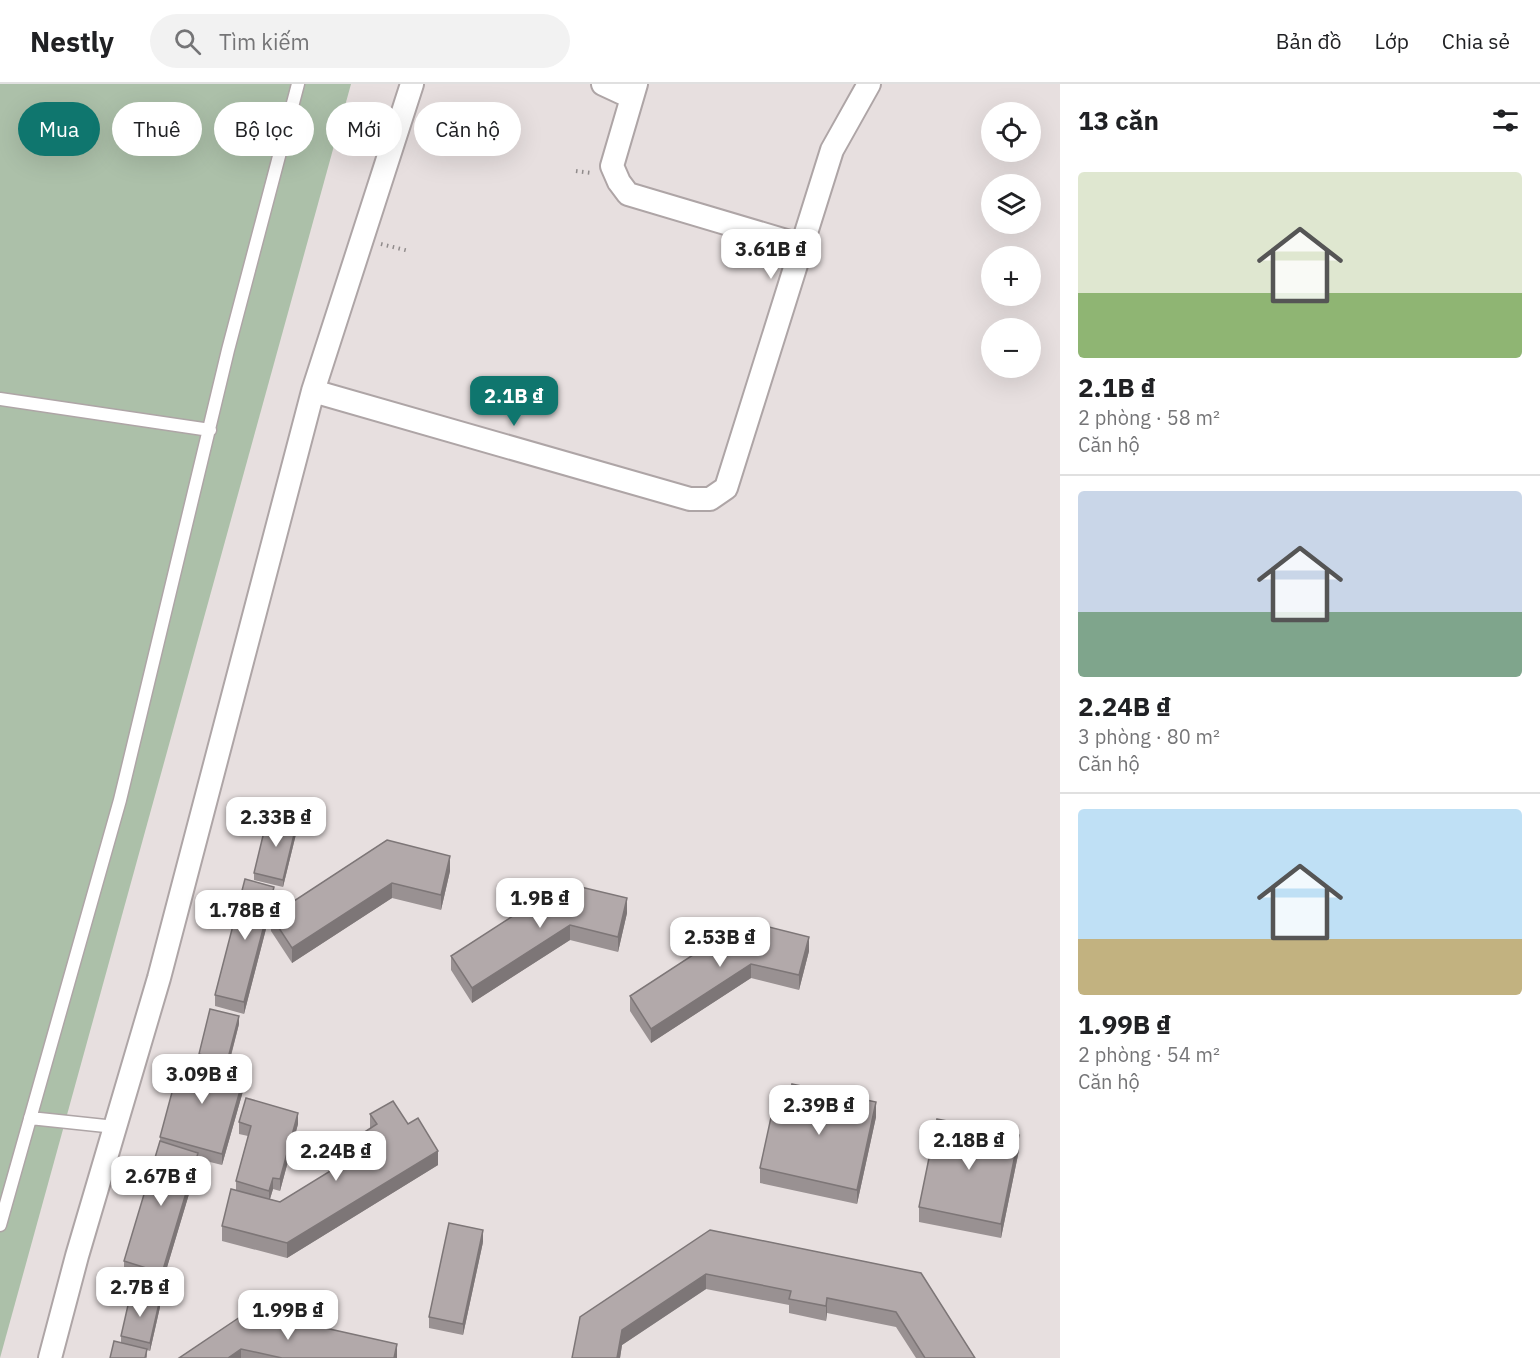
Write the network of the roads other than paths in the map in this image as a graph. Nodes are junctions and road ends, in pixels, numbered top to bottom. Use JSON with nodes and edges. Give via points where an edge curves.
{"nodes":[{"id":1,"x":298,"y":84,"type":"edge"},
{"id":2,"x":412,"y":84,"type":"edge"},
{"id":3,"x":603,"y":84,"type":"edge"},
{"id":4,"x":869,"y":84,"type":"edge"},
{"id":5,"x":634,"y":91,"type":"edge"},
{"id":6,"x":803,"y":246,"type":"junction"},
{"id":7,"x":313,"y":391,"type":"junction"},
{"id":8,"x":0,"y":399,"type":"edge"},
{"id":9,"x":210,"y":430,"type":"junction"},
{"id":10,"x":30,"y":1118,"type":"junction"},
{"id":11,"x":115,"y":1127,"type":"junction"},
{"id":12,"x":0,"y":1225,"type":"edge"},
{"id":13,"x":50,"y":1358,"type":"edge"}],
"edges":[{"from":1,"to":9,"type":"lane"},
{"from":2,"to":7,"type":"street"},
{"from":3,"to":5,"type":"street"},
{"from":4,"to":6,"type":"street","via":[[832,150]]},
{"from":5,"to":6,"type":"street","via":[[612,166],[628,194]]},
{"from":6,"to":7,"type":"street","via":[[726,488],[710,499],[690,499]]},
{"from":7,"to":11,"type":"street","via":[[159,978]]},
{"from":8,"to":9,"type":"lane"},
{"from":9,"to":10,"type":"lane","via":[[120,800]]},
{"from":10,"to":11,"type":"lane"},
{"from":10,"to":12,"type":"lane"},
{"from":11,"to":13,"type":"street"}]}
